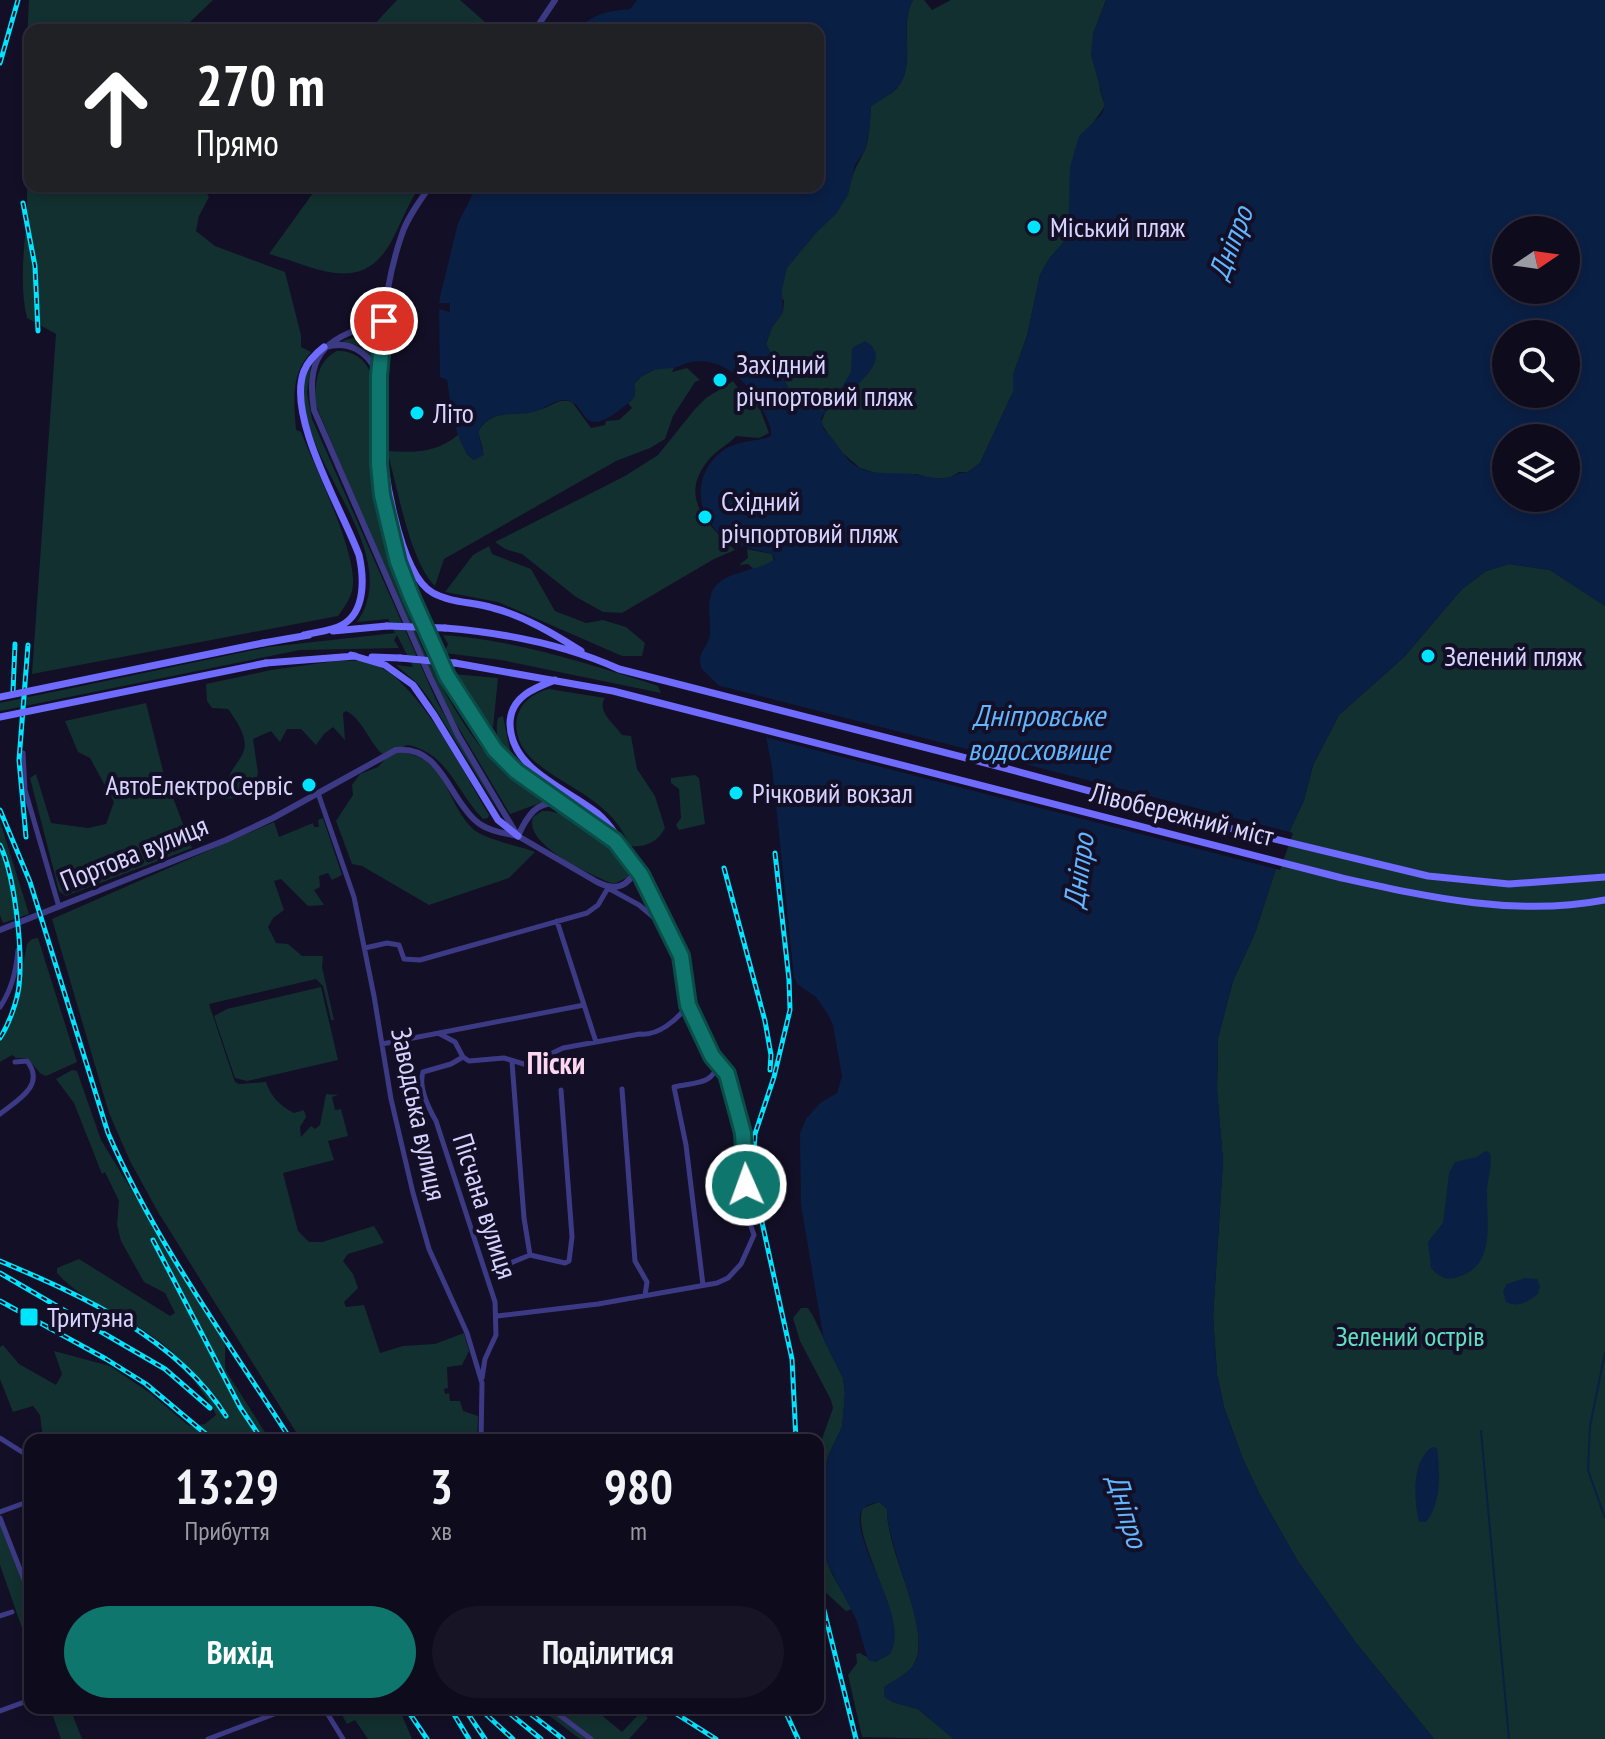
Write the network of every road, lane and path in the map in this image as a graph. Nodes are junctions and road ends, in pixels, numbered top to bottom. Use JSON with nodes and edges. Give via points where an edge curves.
{"nodes":[{"id":1,"x":555,"y":0,"type":"edge"},
{"id":2,"x":539,"y":24,"type":"edge"},
{"id":3,"x":426,"y":192,"type":"edge"},
{"id":4,"x":384,"y":321,"type":"junction"},
{"id":5,"x":324,"y":347,"type":"junction"},
{"id":6,"x":379,"y":376,"type":"junction"},
{"id":7,"x":379,"y":421,"type":"junction"},
{"id":8,"x":304,"y":635,"type":"junction"},
{"id":9,"x":351,"y":655,"type":"junction"},
{"id":10,"x":590,"y":656,"type":"junction"},
{"id":11,"x":555,"y":680,"type":"junction"},
{"id":12,"x":0,"y":697,"type":"edge"},
{"id":13,"x":0,"y":717,"type":"edge"},
{"id":14,"x":23,"y":753,"type":"dead end"},
{"id":15,"x":318,"y":793,"type":"junction"},
{"id":16,"x":560,"y":803,"type":"junction"},
{"id":17,"x":518,"y":836,"type":"junction"},
{"id":18,"x":630,"y":858,"type":"junction"},
{"id":19,"x":1605,"y":877,"type":"edge"},
{"id":20,"x":608,"y":888,"type":"junction"},
{"id":21,"x":1605,"y":900,"type":"edge"},
{"id":22,"x":59,"y":908,"type":"junction"},
{"id":23,"x":557,"y":921,"type":"junction"},
{"id":24,"x":668,"y":929,"type":"junction"},
{"id":25,"x":0,"y":930,"type":"edge"},
{"id":26,"x":365,"y":948,"type":"junction"},
{"id":27,"x":18,"y":950,"type":"dead end"},
{"id":28,"x":584,"y":1005,"type":"junction"},
{"id":29,"x":688,"y":1005,"type":"junction"},
{"id":30,"x":0,"y":1007,"type":"edge"},
{"id":31,"x":440,"y":1034,"type":"junction"},
{"id":32,"x":596,"y":1042,"type":"junction"},
{"id":33,"x":382,"y":1044,"type":"junction"},
{"id":34,"x":463,"y":1057,"type":"junction"},
{"id":35,"x":15,"y":1062,"type":"dead end"},
{"id":36,"x":512,"y":1062,"type":"junction"},
{"id":37,"x":718,"y":1063,"type":"junction"},
{"id":38,"x":622,"y":1089,"type":"dead end"},
{"id":39,"x":561,"y":1090,"type":"dead end"},
{"id":40,"x":0,"y":1114,"type":"edge"},
{"id":41,"x":530,"y":1255,"type":"junction"},
{"id":42,"x":486,"y":1273,"type":"junction"},
{"id":43,"x":703,"y":1285,"type":"junction"},
{"id":44,"x":645,"y":1295,"type":"junction"},
{"id":45,"x":497,"y":1316,"type":"junction"},
{"id":46,"x":482,"y":1383,"type":"junction"},
{"id":47,"x":481,"y":1434,"type":"edge"},
{"id":48,"x":0,"y":1438,"type":"edge"},
{"id":49,"x":24,"y":1453,"type":"edge"},
{"id":50,"x":24,"y":1504,"type":"edge"},
{"id":51,"x":0,"y":1515,"type":"edge"},
{"id":52,"x":24,"y":1579,"type":"edge"},
{"id":53,"x":12,"y":1612,"type":"dead end"},
{"id":54,"x":0,"y":1616,"type":"edge"},
{"id":55,"x":24,"y":1702,"type":"edge"},
{"id":56,"x":0,"y":1711,"type":"edge"},
{"id":57,"x":274,"y":1714,"type":"edge"},
{"id":58,"x":328,"y":1714,"type":"edge"},
{"id":59,"x":558,"y":1714,"type":"edge"},
{"id":60,"x":208,"y":1739,"type":"edge"},
{"id":61,"x":343,"y":1739,"type":"edge"},
{"id":62,"x":591,"y":1739,"type":"edge"}],
"edges":[{"from":1,"to":2,"type":"street"},
{"from":3,"to":4,"type":"street","via":[[402,232]]},
{"from":4,"to":5,"type":"street","via":[[345,333]]},
{"from":4,"to":6,"type":"street"},
{"from":5,"to":6,"type":"street","via":[[354,347]]},
{"from":5,"to":8,"type":"main road","via":[[304,370],[302,416],[359,555],[362,590],[358,606],[342,625]]},
{"from":5,"to":17,"type":"street","via":[[311,376],[314,410],[435,688]]},
{"from":6,"to":7,"type":"street"},
{"from":7,"to":10,"type":"main road","via":[[389,493],[421,584],[441,596],[494,608],[553,633]]},
{"from":7,"to":16,"type":"street","via":[[388,527],[447,676],[495,750]]},
{"from":8,"to":10,"type":"main road","bridge":true,"via":[[387,626],[445,628],[540,642]]},
{"from":8,"to":12,"type":"main road","bridge":true},
{"from":9,"to":11,"type":"main road","name":"Лівобережний міст","bridge":true,"via":[[455,663]]},
{"from":9,"to":13,"type":"main road","name":"Лівобережний міст","bridge":true,"via":[[266,663]]},
{"from":9,"to":17,"type":"main road","via":[[385,665],[413,685],[498,820]]},
{"from":10,"to":19,"type":"main road","name":"Лівобережний міст","via":[[619,669],[1428,876],[1509,884]]},
{"from":11,"to":18,"type":"main road","via":[[517,701],[511,737],[536,772],[606,822]]},
{"from":11,"to":21,"type":"main road","name":"Лівобережний міст","via":[[1342,878],[1473,904]]},
{"from":14,"to":22,"type":"street","via":[[25,790]]},
{"from":15,"to":17,"type":"street","name":"Портова вулиця","via":[[396,750],[415,750],[437,767],[474,820]]},
{"from":15,"to":22,"type":"street","name":"Портова вулиця","via":[[226,840]]},
{"from":15,"to":26,"type":"street","name":"Заводська вулиця","via":[[348,874]]},
{"from":16,"to":17,"type":"street","via":[[546,803],[531,812]]},
{"from":16,"to":18,"type":"street"},
{"from":17,"to":20,"type":"street","name":"Портова вулиця"},
{"from":18,"to":20,"type":"street","via":[[629,882]]},
{"from":18,"to":24,"type":"street"},
{"from":20,"to":23,"type":"street","via":[[594,910]]},
{"from":20,"to":24,"type":"street"},
{"from":22,"to":25,"type":"street","name":"Портова вулиця"},
{"from":23,"to":26,"type":"street","via":[[411,962],[396,943]]},
{"from":23,"to":28,"type":"street"},
{"from":24,"to":29,"type":"street","via":[[681,956]]},
{"from":26,"to":33,"type":"street","name":"Заводська вулиця"},
{"from":27,"to":30,"type":"street","via":[[16,972]]},
{"from":28,"to":31,"type":"street"},
{"from":28,"to":32,"type":"street"},
{"from":29,"to":32,"type":"street","via":[[651,1035]]},
{"from":29,"to":37,"type":"street"},
{"from":31,"to":33,"type":"street"},
{"from":31,"to":34,"type":"street","via":[[455,1042]]},
{"from":32,"to":36,"type":"street","via":[[563,1048],[533,1063]]},
{"from":33,"to":46,"type":"street","name":"Заводська вулиця","via":[[403,1156],[429,1249],[467,1333]]},
{"from":34,"to":36,"type":"street"},
{"from":34,"to":42,"type":"street","name":"Пісчана вулиця","via":[[425,1070],[421,1079]]},
{"from":35,"to":40,"type":"street","via":[[27,1061],[35,1079],[32,1088]]},
{"from":36,"to":41,"type":"street"},
{"from":37,"to":43,"type":"street","via":[[710,1079],[674,1087]]},
{"from":37,"to":43,"type":"street","via":[[727,1074],[743,1133],[744,1207],[754,1235],[746,1257],[728,1278]]},
{"from":38,"to":44,"type":"street","via":[[635,1261],[647,1282]]},
{"from":39,"to":41,"type":"street","via":[[571,1255],[565,1263]]},
{"from":41,"to":42,"type":"street"},
{"from":42,"to":45,"type":"street","name":"Пісчана вулиця"},
{"from":43,"to":44,"type":"street"},
{"from":44,"to":45,"type":"street"},
{"from":45,"to":46,"type":"street","name":"Пісчана вулиця"},
{"from":46,"to":47,"type":"street","name":"Заводська вулиця"},
{"from":48,"to":49,"type":"street"},
{"from":50,"to":51,"type":"street"},
{"from":51,"to":52,"type":"street"},
{"from":53,"to":54,"type":"street"},
{"from":55,"to":56,"type":"street"},
{"from":57,"to":60,"type":"street"},
{"from":58,"to":61,"type":"street"},
{"from":59,"to":62,"type":"street"}]}
